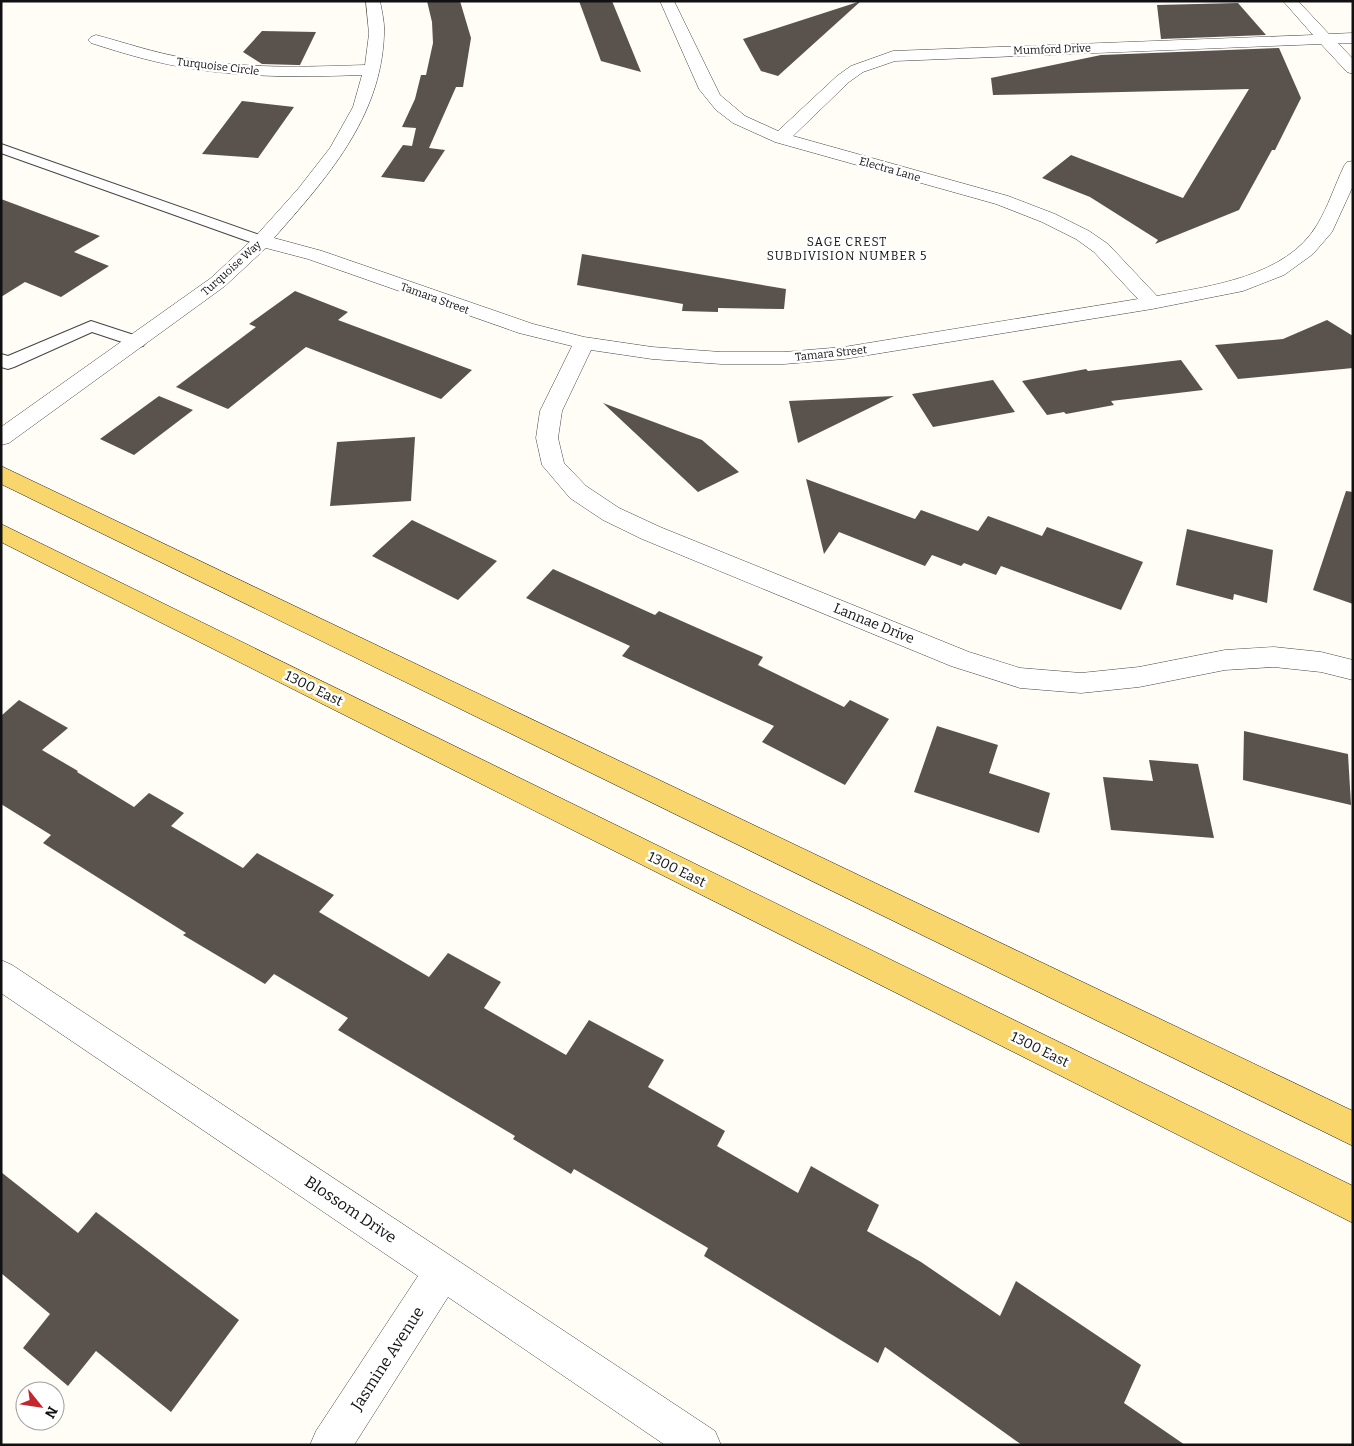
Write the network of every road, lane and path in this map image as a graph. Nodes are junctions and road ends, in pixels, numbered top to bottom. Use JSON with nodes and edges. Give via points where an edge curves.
{"nodes":[{"id":1,"x":373,"y":1,"type":"edge"},
{"id":2,"x":667,"y":1,"type":"edge"},
{"id":3,"x":1290,"y":1,"type":"edge"},
{"id":4,"x":1353,"y":38,"type":"edge"},
{"id":5,"x":1325,"y":39,"type":"junction"},
{"id":6,"x":96,"y":40,"type":"dead end"},
{"id":7,"x":1353,"y":69,"type":"edge"},
{"id":8,"x":372,"y":70,"type":"junction"},
{"id":9,"x":781,"y":138,"type":"junction"},
{"id":10,"x":1,"y":148,"type":"edge"},
{"id":11,"x":1353,"y":166,"type":"edge"},
{"id":12,"x":262,"y":241,"type":"junction"},
{"id":13,"x":1152,"y":303,"type":"junction"},
{"id":14,"x":137,"y":342,"type":"junction"},
{"id":15,"x":584,"y":343,"type":"junction"},
{"id":16,"x":1,"y":360,"type":"edge"},
{"id":17,"x":1,"y":438,"type":"edge"},
{"id":18,"x":1,"y":474,"type":"edge"},
{"id":19,"x":1,"y":532,"type":"edge"},
{"id":20,"x":1353,"y":670,"type":"edge"},
{"id":21,"x":1,"y":975,"type":"edge"},
{"id":22,"x":1353,"y":1128,"type":"edge"},
{"id":23,"x":1353,"y":1205,"type":"edge"},
{"id":24,"x":443,"y":1271,"type":"junction"},
{"id":25,"x":330,"y":1445,"type":"edge"},
{"id":26,"x":701,"y":1445,"type":"edge"}],
"edges":[{"from":1,"to":8,"type":"street","name":"Turquoise Way","via":[[377,34]]},
{"from":2,"to":9,"type":"street","name":"Electra Lane","via":[[714,102],[730,116]]},
{"from":3,"to":5,"type":"street"},
{"from":4,"to":5,"type":"street","name":"Mumford Drive"},
{"from":5,"to":7,"type":"street"},
{"from":5,"to":9,"type":"street","name":"Mumford Drive","via":[[893,56],[857,69],[842,79]]},
{"from":6,"to":8,"type":"street","name":"Turquoise Circle","via":[[196,66],[242,71]]},
{"from":8,"to":12,"type":"street","name":"Turquoise Way","via":[[361,108],[338,149]]},
{"from":9,"to":13,"type":"street","name":"Electra Lane","via":[[1036,212],[1094,243]]},
{"from":10,"to":12,"type":"lane"},
{"from":11,"to":13,"type":"street","name":"Tamara Street","via":[[1324,228],[1306,250],[1277,271],[1236,287]]},
{"from":12,"to":14,"type":"street","name":"Turquoise Way","via":[[218,282]]},
{"from":12,"to":15,"type":"street","name":"Tamara Street","via":[[315,255],[517,326]]},
{"from":13,"to":15,"type":"street","name":"Tamara Street","via":[[844,353],[784,358],[652,353]]},
{"from":14,"to":16,"type":"lane","via":[[91,326],[8,363]]},
{"from":14,"to":17,"type":"street","name":"Turquoise Way"},
{"from":15,"to":20,"type":"street","name":"Lannae Drive","via":[[551,411],[547,438],[553,465],[578,492],[650,533],[960,659],[1020,678],[1082,683],[1139,678],[1225,660],[1274,657],[1321,662]]},
{"from":18,"to":22,"type":"main road"},
{"from":19,"to":23,"type":"main road","name":"1300 East"},
{"from":21,"to":24,"type":"street","name":"Blossom Drive"},
{"from":24,"to":25,"type":"street","name":"Jasmine Avenue"},
{"from":24,"to":26,"type":"street","name":"Blossom Drive"}]}
